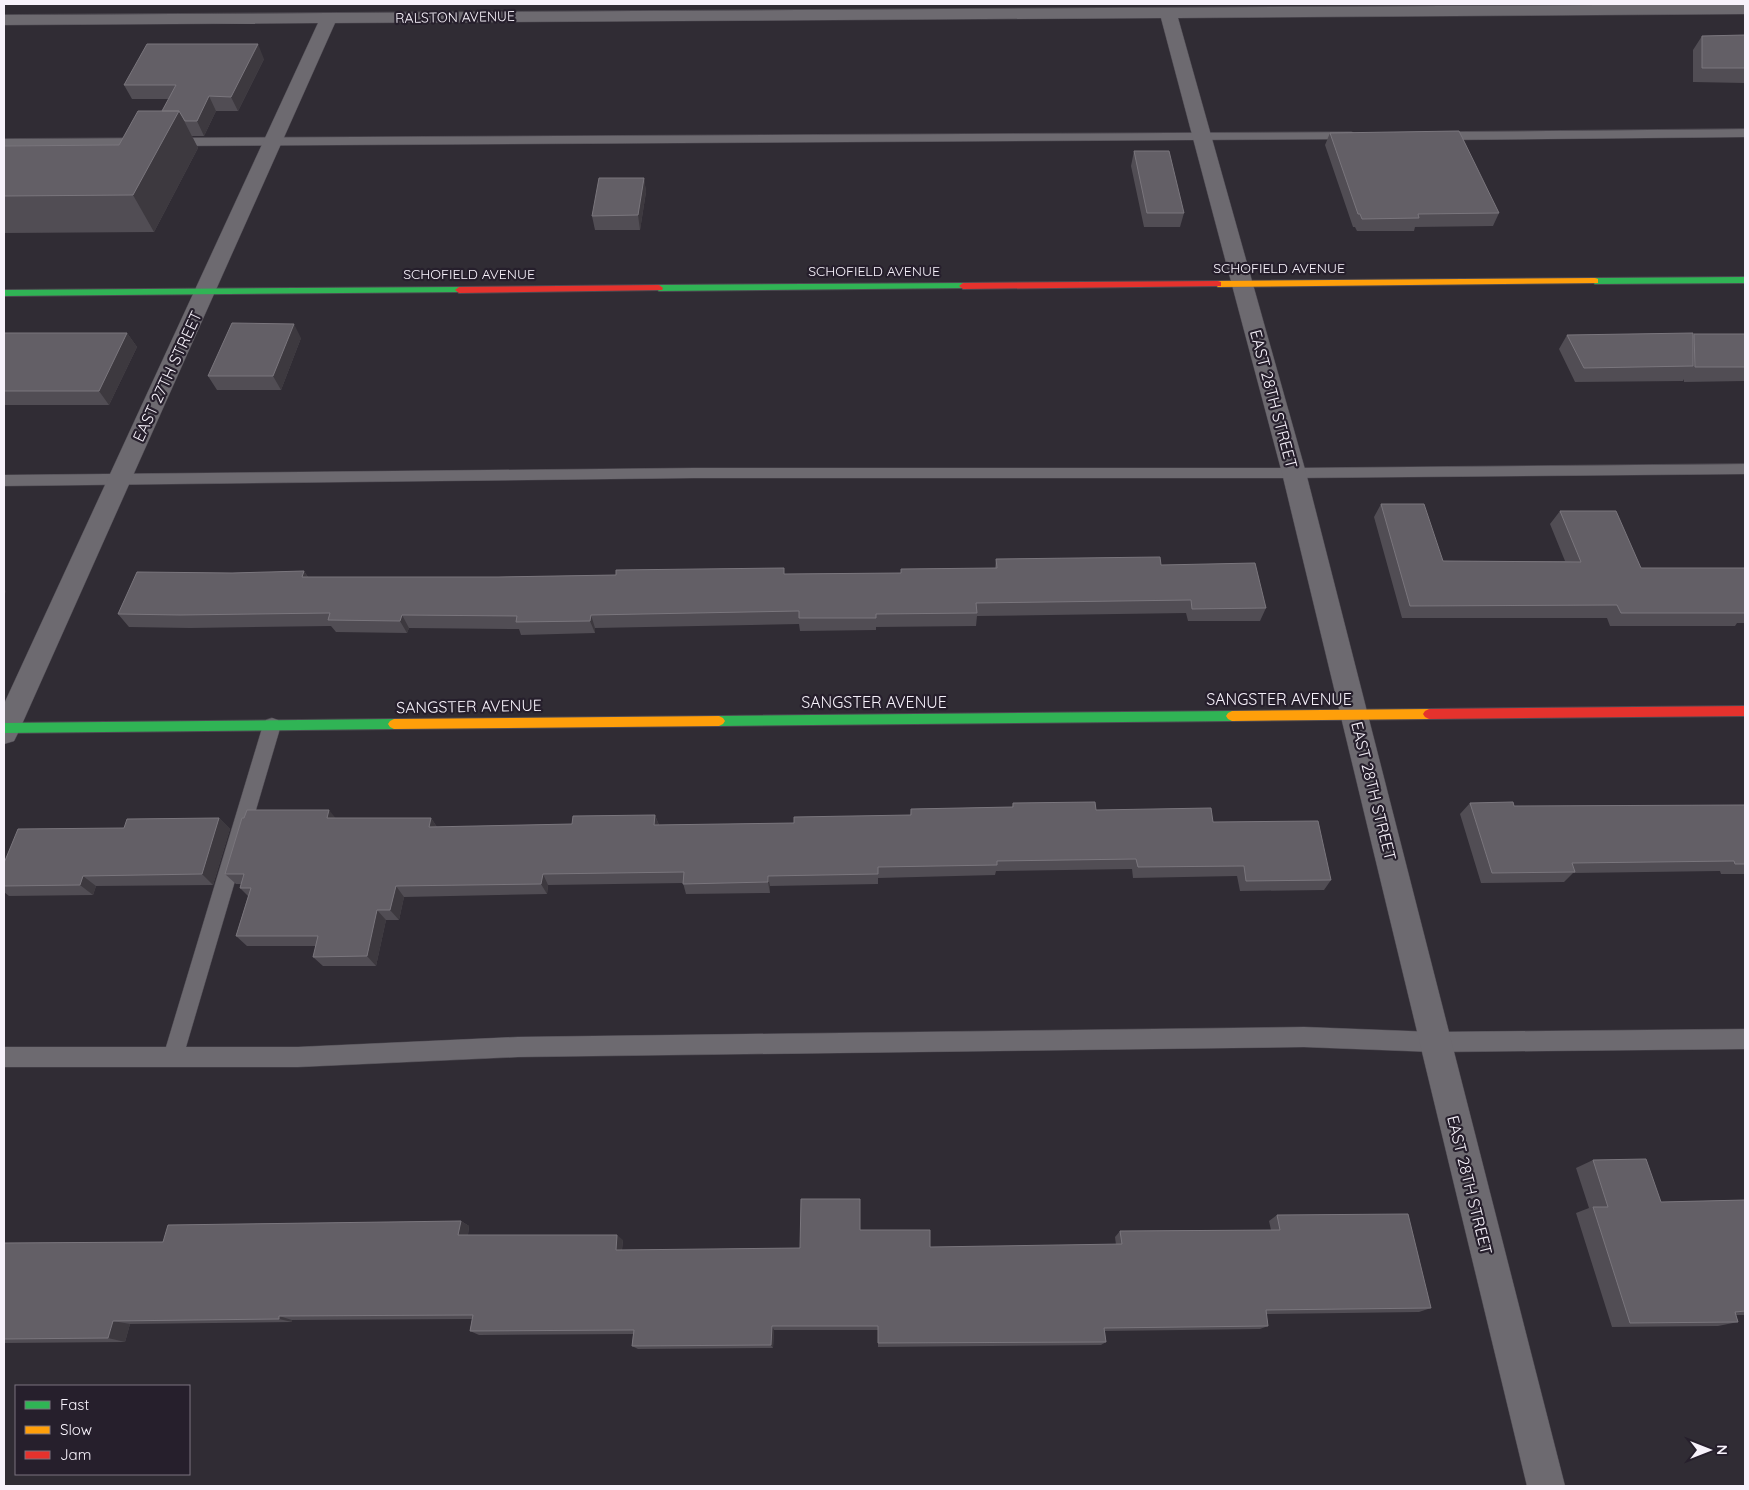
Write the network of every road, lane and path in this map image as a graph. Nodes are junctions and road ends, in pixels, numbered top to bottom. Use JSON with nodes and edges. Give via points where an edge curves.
{"nodes":[{"id":1,"x":1745,"y":9,"type":"edge"},
{"id":2,"x":1168,"y":12,"type":"junction"},
{"id":3,"x":329,"y":18,"type":"junction"},
{"id":4,"x":4,"y":20,"type":"edge"},
{"id":5,"x":1745,"y":133,"type":"edge"},
{"id":6,"x":1359,"y":136,"type":"edge"},
{"id":7,"x":1429,"y":136,"type":"edge"},
{"id":8,"x":1201,"y":137,"type":"junction"},
{"id":9,"x":274,"y":141,"type":"junction"},
{"id":10,"x":4,"y":143,"type":"edge"},
{"id":11,"x":1745,"y":280,"type":"edge"},
{"id":12,"x":1244,"y":283,"type":"junction"},
{"id":13,"x":206,"y":292,"type":"junction"},
{"id":14,"x":4,"y":293,"type":"edge"},
{"id":15,"x":1745,"y":469,"type":"edge"},
{"id":16,"x":1294,"y":473,"type":"junction"},
{"id":17,"x":4,"y":481,"type":"edge"},
{"id":18,"x":119,"y":481,"type":"junction"},
{"id":19,"x":1745,"y":712,"type":"edge"},
{"id":20,"x":1355,"y":715,"type":"junction"},
{"id":21,"x":272,"y":725,"type":"junction"},
{"id":22,"x":4,"y":729,"type":"edge"},
{"id":23,"x":1745,"y":1039,"type":"edge"},
{"id":24,"x":1434,"y":1042,"type":"junction"},
{"id":25,"x":4,"y":1057,"type":"edge"},
{"id":26,"x":173,"y":1057,"type":"junction"},
{"id":27,"x":1546,"y":1486,"type":"edge"}],
"edges":[{"from":1,"to":2,"type":"street","name":"RALSTON AVENUE"},
{"from":2,"to":3,"type":"street","name":"RALSTON AVENUE"},
{"from":2,"to":8,"type":"street","name":"EAST 28TH STREET"},
{"from":3,"to":4,"type":"street","name":"RALSTON AVENUE"},
{"from":3,"to":9,"type":"street","name":"EAST 27TH STREET"},
{"from":5,"to":7,"type":"lane"},
{"from":6,"to":8,"type":"lane"},
{"from":8,"to":9,"type":"lane"},
{"from":8,"to":12,"type":"street","name":"EAST 28TH STREET"},
{"from":9,"to":10,"type":"lane"},
{"from":9,"to":13,"type":"street","name":"EAST 27TH STREET"},
{"from":11,"to":12,"type":"street","name":"SCHOFIELD AVENUE"},
{"from":12,"to":13,"type":"street","name":"SCHOFIELD AVENUE"},
{"from":12,"to":16,"type":"street","name":"EAST 28TH STREET"},
{"from":13,"to":14,"type":"street","name":"SCHOFIELD AVENUE"},
{"from":13,"to":18,"type":"street","name":"EAST 27TH STREET"},
{"from":15,"to":16,"type":"lane"},
{"from":16,"to":18,"type":"lane","via":[[694,473]]},
{"from":16,"to":20,"type":"street","name":"EAST 28TH STREET"},
{"from":17,"to":18,"type":"lane"},
{"from":18,"to":22,"type":"street","name":"EAST 27TH STREET"},
{"from":19,"to":20,"type":"street","name":"SANGSTER AVENUE"},
{"from":20,"to":21,"type":"street","name":"SANGSTER AVENUE"},
{"from":20,"to":24,"type":"street","name":"EAST 28TH STREET"},
{"from":21,"to":22,"type":"street","name":"SANGSTER AVENUE"},
{"from":21,"to":26,"type":"lane"},
{"from":23,"to":24,"type":"lane"},
{"from":24,"to":26,"type":"lane","via":[[1304,1037],[518,1047],[298,1057]]},
{"from":24,"to":27,"type":"street","name":"EAST 28TH STREET"},
{"from":25,"to":26,"type":"lane"}]}
